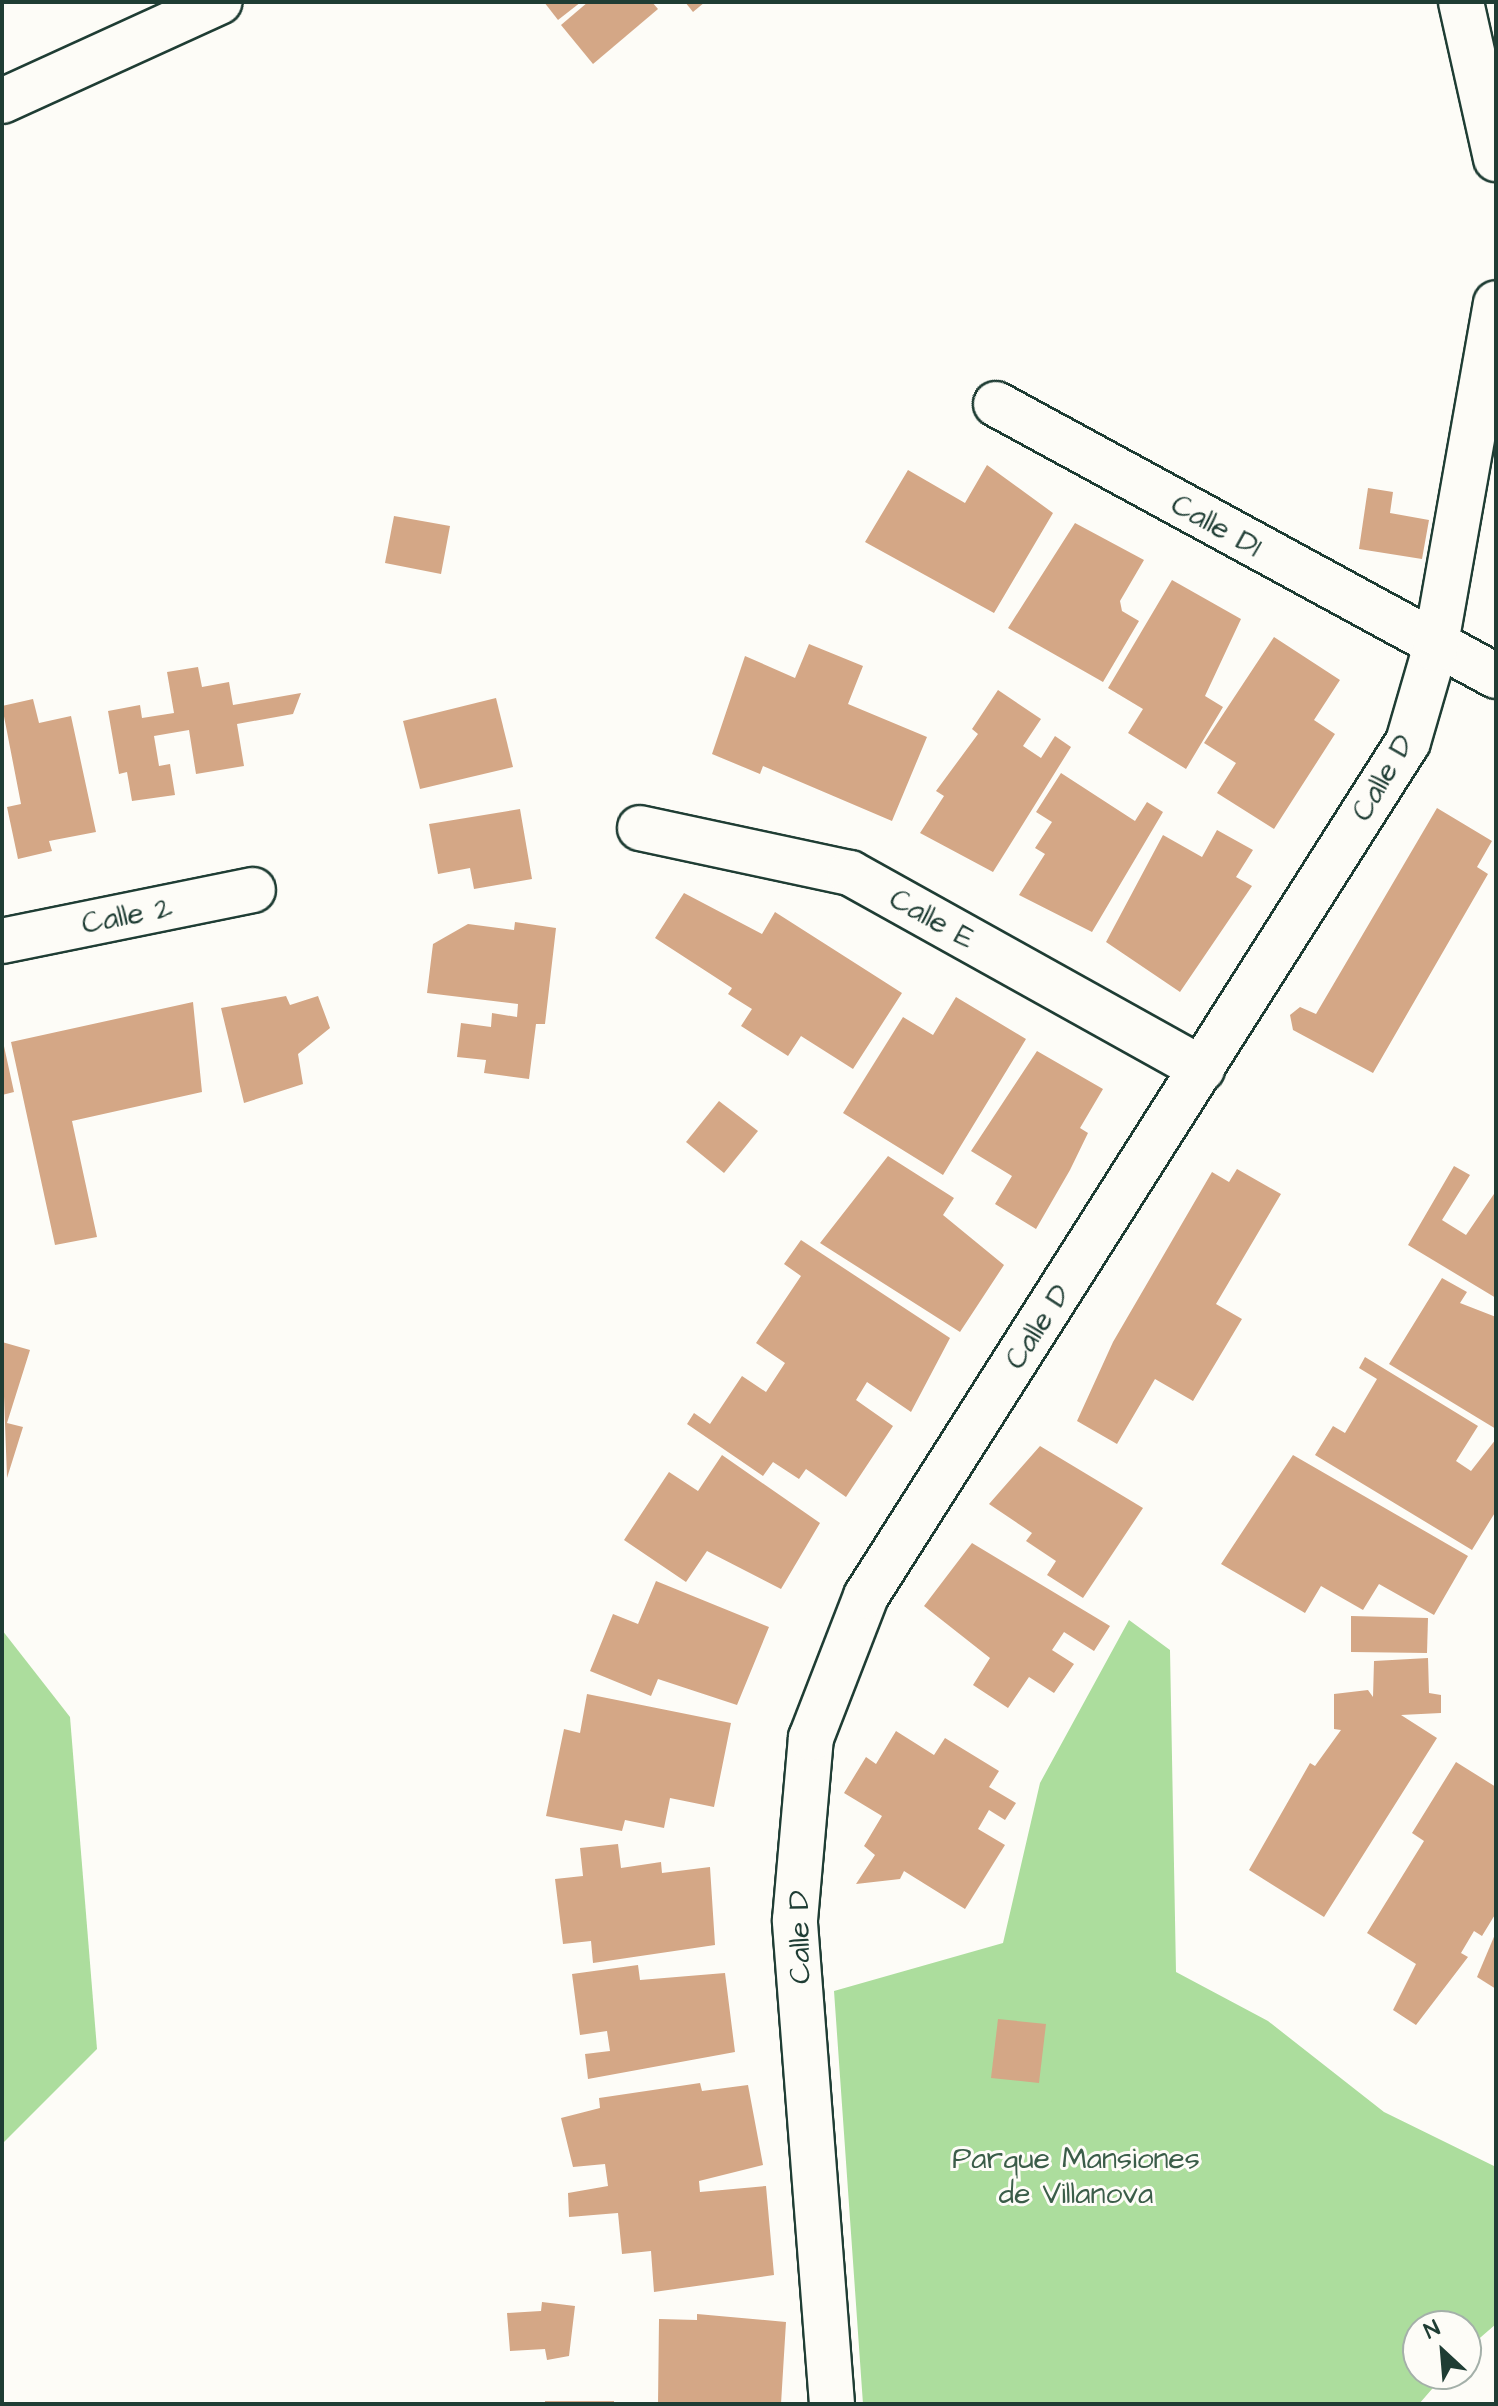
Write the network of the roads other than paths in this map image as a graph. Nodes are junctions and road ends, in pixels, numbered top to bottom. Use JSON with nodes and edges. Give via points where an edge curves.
{"nodes":[{"id":1,"x":219,"y":2,"type":"edge"},
{"id":2,"x":1461,"y":2,"type":"edge"},
{"id":3,"x":2,"y":101,"type":"edge"},
{"id":4,"x":1496,"y":159,"type":"edge"},
{"id":5,"x":1496,"y":303,"type":"edge"},
{"id":6,"x":996,"y":404,"type":"dead end"},
{"id":7,"x":1435,"y":649,"type":"junction"},
{"id":8,"x":1496,"y":676,"type":"edge"},
{"id":9,"x":640,"y":828,"type":"dead end"},
{"id":10,"x":253,"y":890,"type":"dead end"},
{"id":11,"x":2,"y":941,"type":"edge"},
{"id":12,"x":1202,"y":1069,"type":"junction"},
{"id":13,"x":832,"y":2404,"type":"edge"}],
"edges":[{"from":1,"to":3,"type":"street"},
{"from":2,"to":4,"type":"street"},
{"from":5,"to":7,"type":"street","name":"Calle D"},
{"from":6,"to":7,"type":"street","name":"Calle D1"},
{"from":7,"to":8,"type":"street","name":"Calle D1"},
{"from":7,"to":12,"type":"street","name":"Calle D","via":[[1408,742]]},
{"from":9,"to":12,"type":"street","name":"Calle E","via":[[850,873]]},
{"from":10,"to":11,"type":"street","name":"Calle 2"},
{"from":12,"to":13,"type":"street","name":"Calle D","via":[[866,1596],[811,1738],[795,1920]]}]}
